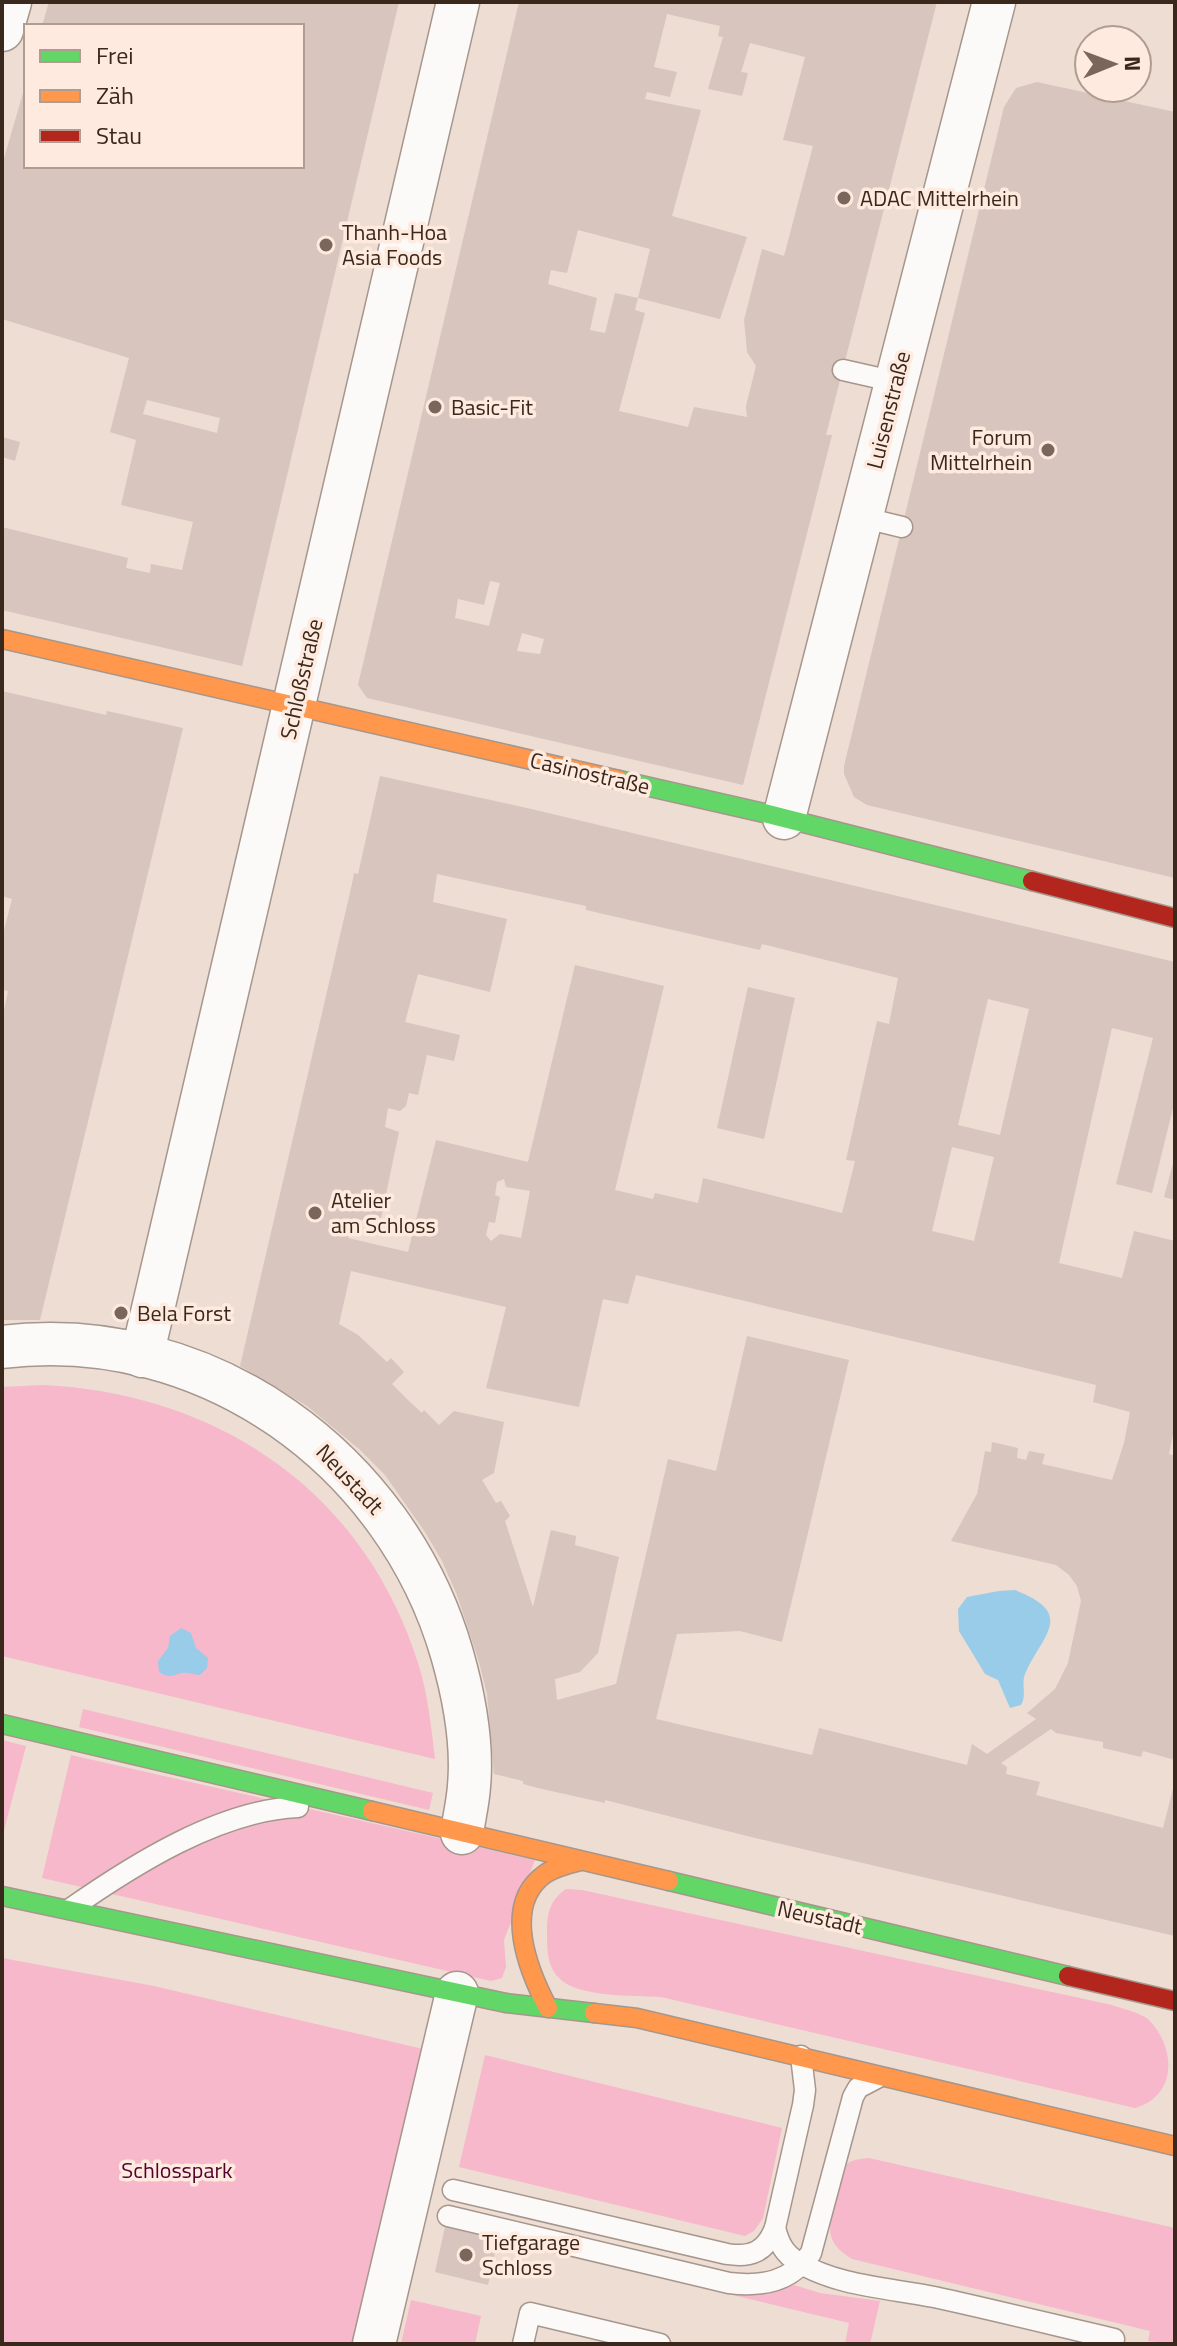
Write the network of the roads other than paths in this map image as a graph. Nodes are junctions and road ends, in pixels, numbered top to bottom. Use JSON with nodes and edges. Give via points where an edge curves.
{"nodes":[{"id":1,"x":10,"y":2,"type":"edge"},
{"id":2,"x":458,"y":2,"type":"edge"},
{"id":3,"x":994,"y":2,"type":"edge"},
{"id":4,"x":2,"y":30,"type":"edge"},
{"id":5,"x":843,"y":370,"type":"dead end"},
{"id":6,"x":896,"y":382,"type":"junction"},
{"id":7,"x":861,"y":517,"type":"junction"},
{"id":8,"x":902,"y":527,"type":"dead end"},
{"id":9,"x":2,"y":639,"type":"edge"},
{"id":10,"x":296,"y":705,"type":"junction"},
{"id":11,"x":784,"y":818,"type":"junction"},
{"id":12,"x":1175,"y":918,"type":"edge"},
{"id":13,"x":2,"y":1347,"type":"edge"},
{"id":14,"x":142,"y":1356,"type":"junction"},
{"id":15,"x":2,"y":1724,"type":"edge"},
{"id":16,"x":344,"y":1805,"type":"junction"},
{"id":17,"x":462,"y":1833,"type":"junction"},
{"id":18,"x":580,"y":1861,"type":"junction"},
{"id":19,"x":2,"y":1896,"type":"edge"},
{"id":20,"x":70,"y":1909,"type":"junction"},
{"id":21,"x":1131,"y":1991,"type":"junction"},
{"id":22,"x":457,"y":1993,"type":"junction"},
{"id":23,"x":1175,"y":2001,"type":"edge"},
{"id":24,"x":548,"y":2008,"type":"junction"},
{"id":25,"x":1175,"y":2021,"type":"edge"},
{"id":26,"x":801,"y":2056,"type":"junction"},
{"id":27,"x":883,"y":2076,"type":"junction"},
{"id":28,"x":1160,"y":2124,"type":"dead end"},
{"id":29,"x":1116,"y":2134,"type":"junction"},
{"id":30,"x":1175,"y":2146,"type":"edge"},
{"id":31,"x":453,"y":2190,"type":"dead end"},
{"id":32,"x":448,"y":2216,"type":"dead end"},
{"id":33,"x":775,"y":2228,"type":"junction"},
{"id":34,"x":803,"y":2265,"type":"junction"},
{"id":35,"x":1114,"y":2339,"type":"dead end"},
{"id":36,"x":374,"y":2344,"type":"edge"},
{"id":37,"x":523,"y":2344,"type":"edge"},
{"id":38,"x":660,"y":2344,"type":"edge"}],
"edges":[{"from":1,"to":4,"type":"street"},
{"from":2,"to":10,"type":"street","name":"Schloßstraße"},
{"from":3,"to":6,"type":"street","name":"Luisenstraße"},
{"from":5,"to":6,"type":"lane"},
{"from":6,"to":7,"type":"street","name":"Luisenstraße"},
{"from":7,"to":8,"type":"lane"},
{"from":7,"to":11,"type":"street","name":"Luisenstraße"},
{"from":9,"to":10,"type":"street","name":"Casinostraße"},
{"from":10,"to":11,"type":"street","name":"Casinostraße"},
{"from":10,"to":14,"type":"street","name":"Schloßstraße"},
{"from":11,"to":12,"type":"street","name":"Casinostraße"},
{"from":13,"to":14,"type":"street","name":"Neustadt","via":[[72,1345]]},
{"from":14,"to":17,"type":"street","name":"Neustadt","via":[[242,1393],[287,1421],[336,1459],[398,1534],[435,1601],[464,1700],[470,1773]]},
{"from":15,"to":16,"type":"street","name":"Neustadt"},
{"from":16,"to":17,"type":"street","name":"Neustadt"},
{"from":16,"to":20,"type":"lane","via":[[250,1815],[182,1841]]},
{"from":17,"to":18,"type":"street","name":"Neustadt"},
{"from":18,"to":21,"type":"street","name":"Neustadt"},
{"from":18,"to":24,"type":"street","via":[[539,1878],[523,1918],[528,1968]]},
{"from":19,"to":20,"type":"street"},
{"from":20,"to":22,"type":"street"},
{"from":21,"to":23,"type":"street","name":"Neustadt"},
{"from":21,"to":25,"type":"street"},
{"from":22,"to":24,"type":"street"},
{"from":22,"to":36,"type":"street"},
{"from":24,"to":26,"type":"street","via":[[637,2018]]},
{"from":26,"to":27,"type":"street"},
{"from":26,"to":33,"type":"lane","via":[[803,2105]]},
{"from":27,"to":29,"type":"street"},
{"from":27,"to":34,"type":"lane","via":[[865,2083],[853,2097],[815,2243]]},
{"from":28,"to":29,"type":"street"},
{"from":29,"to":30,"type":"street"},
{"from":31,"to":33,"type":"lane","via":[[738,2256],[759,2251]]},
{"from":32,"to":34,"type":"lane","via":[[743,2285],[774,2282]]},
{"from":33,"to":34,"type":"lane","via":[[785,2253]]},
{"from":34,"to":35,"type":"lane","via":[[829,2277]]},
{"from":37,"to":38,"type":"lane","via":[[530,2313]]}]}
